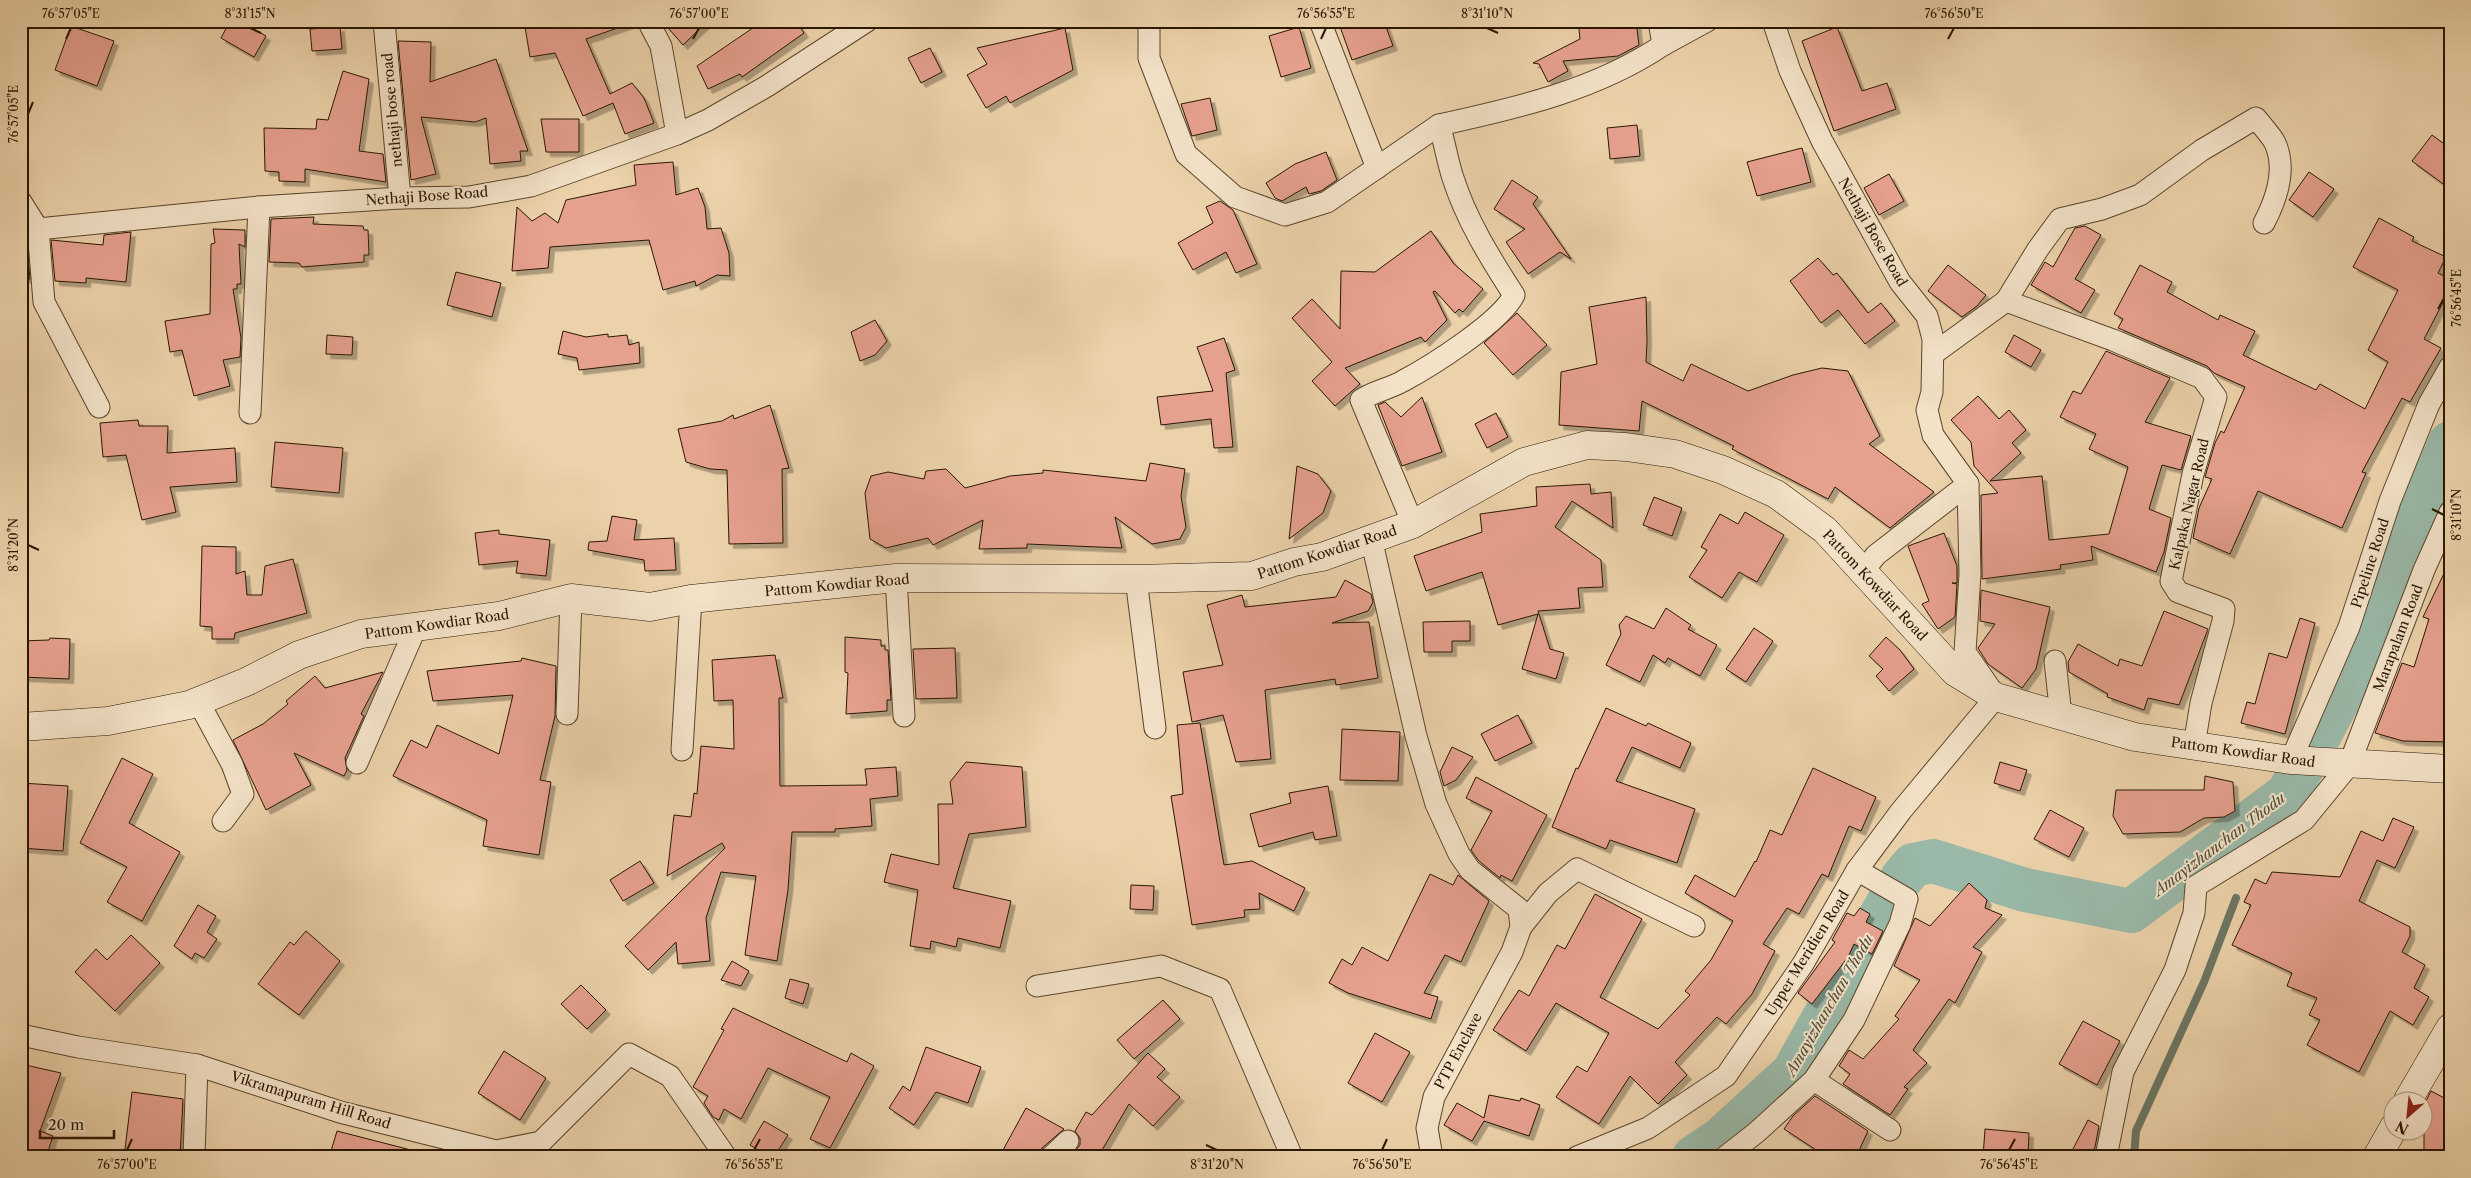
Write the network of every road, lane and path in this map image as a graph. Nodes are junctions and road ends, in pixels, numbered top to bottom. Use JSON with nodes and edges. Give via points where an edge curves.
{"nodes":[{"id":1,"x":384,"y":21,"type":"edge"},
{"id":2,"x":648,"y":21,"type":"edge"},
{"id":3,"x":867,"y":21,"type":"edge"},
{"id":4,"x":1149,"y":21,"type":"edge"},
{"id":5,"x":1320,"y":21,"type":"edge"},
{"id":6,"x":1659,"y":21,"type":"edge"},
{"id":7,"x":1707,"y":21,"type":"edge"},
{"id":8,"x":1772,"y":21,"type":"edge"},
{"id":9,"x":1663,"y":45,"type":"junction"},
{"id":10,"x":1439,"y":125,"type":"junction"},
{"id":11,"x":677,"y":134,"type":"junction"},
{"id":12,"x":1378,"y":168,"type":"junction"},
{"id":13,"x":400,"y":198,"type":"junction"},
{"id":14,"x":21,"y":202,"type":"edge"},
{"id":15,"x":259,"y":207,"type":"junction"},
{"id":16,"x":2264,"y":224,"type":"dead end"},
{"id":17,"x":38,"y":229,"type":"junction"},
{"id":18,"x":2006,"y":300,"type":"junction"},
{"id":19,"x":1933,"y":354,"type":"junction"},
{"id":20,"x":2450,"y":367,"type":"edge"},
{"id":21,"x":99,"y":407,"type":"dead end"},
{"id":22,"x":250,"y":414,"type":"dead end"},
{"id":23,"x":1968,"y":484,"type":"junction"},
{"id":24,"x":2450,"y":512,"type":"edge"},
{"id":25,"x":1413,"y":524,"type":"junction"},
{"id":26,"x":1371,"y":538,"type":"junction"},
{"id":27,"x":1864,"y":570,"type":"junction"},
{"id":28,"x":896,"y":578,"type":"junction"},
{"id":29,"x":1136,"y":579,"type":"junction"},
{"id":30,"x":571,"y":598,"type":"junction"},
{"id":31,"x":691,"y":599,"type":"junction"},
{"id":32,"x":416,"y":627,"type":"junction"},
{"id":33,"x":2055,"y":661,"type":"dead end"},
{"id":34,"x":1996,"y":697,"type":"junction"},
{"id":35,"x":198,"y":701,"type":"junction"},
{"id":36,"x":567,"y":714,"type":"dead end"},
{"id":37,"x":904,"y":716,"type":"dead end"},
{"id":38,"x":2061,"y":716,"type":"junction"},
{"id":39,"x":21,"y":728,"type":"edge"},
{"id":40,"x":1155,"y":728,"type":"dead end"},
{"id":41,"x":2194,"y":746,"type":"junction"},
{"id":42,"x":682,"y":750,"type":"dead end"},
{"id":43,"x":2290,"y":760,"type":"junction"},
{"id":44,"x":357,"y":763,"type":"dead end"},
{"id":45,"x":2349,"y":765,"type":"junction"},
{"id":46,"x":2450,"y":769,"type":"edge"},
{"id":47,"x":223,"y":821,"type":"dead end"},
{"id":48,"x":1857,"y":870,"type":"junction"},
{"id":49,"x":1694,"y":926,"type":"dead end"},
{"id":50,"x":1521,"y":928,"type":"junction"},
{"id":51,"x":1038,"y":986,"type":"dead end"},
{"id":52,"x":2450,"y":1028,"type":"edge"},
{"id":53,"x":21,"y":1035,"type":"edge"},
{"id":54,"x":197,"y":1065,"type":"junction"},
{"id":55,"x":1814,"y":1080,"type":"junction"},
{"id":56,"x":2414,"y":1090,"type":"edge"},
{"id":57,"x":1890,"y":1130,"type":"dead end"},
{"id":58,"x":2387,"y":1140,"type":"edge"},
{"id":59,"x":1068,"y":1142,"type":"dead end"},
{"id":60,"x":194,"y":1157,"type":"edge"},
{"id":61,"x":726,"y":1157,"type":"edge"},
{"id":62,"x":1051,"y":1157,"type":"edge"},
{"id":63,"x":1292,"y":1157,"type":"edge"},
{"id":64,"x":1432,"y":1157,"type":"edge"},
{"id":65,"x":1577,"y":1157,"type":"edge"},
{"id":66,"x":1725,"y":1157,"type":"edge"},
{"id":67,"x":2106,"y":1157,"type":"edge"},
{"id":68,"x":2377,"y":1157,"type":"edge"}],
"edges":[{"from":1,"to":13,"type":"street","name":"nethaji bose road"},
{"from":2,"to":11,"type":"street","via":[[661,46]]},
{"from":3,"to":11,"type":"street","name":"Nethaji Bose Road","via":[[767,86]]},
{"from":4,"to":12,"type":"street","via":[[1149,58],[1186,154],[1235,197],[1285,215],[1327,202]]},
{"from":5,"to":12,"type":"street"},
{"from":6,"to":9,"type":"street"},
{"from":7,"to":9,"type":"street"},
{"from":8,"to":19,"type":"street","name":"Nethaji Bose Road","via":[[1790,71],[1822,141],[1900,282],[1927,316]]},
{"from":9,"to":10,"type":"street","via":[[1635,64],[1562,94]]},
{"from":10,"to":12,"type":"street"},
{"from":10,"to":25,"type":"street","via":[[1453,178],[1469,216],[1514,295],[1509,306],[1477,333],[1402,382],[1361,400]]},
{"from":11,"to":13,"type":"street","name":"Nethaji Bose Road","via":[[532,186],[469,197]]},
{"from":13,"to":15,"type":"street","name":"Nethaji Bose Road"},
{"from":14,"to":17,"type":"street"},
{"from":15,"to":17,"type":"street","name":"Nethaji Bose Road"},
{"from":15,"to":22,"type":"street"},
{"from":16,"to":18,"type":"street","via":[[2282,172],[2275,144],[2256,118],[2202,150],[2140,195],[2060,219]]},
{"from":17,"to":21,"type":"street","via":[[44,302]]},
{"from":18,"to":19,"type":"street"},
{"from":18,"to":41,"type":"street","name":"Kalpaka Nagar Road","via":[[2092,331],[2202,378],[2216,397],[2193,474],[2171,581],[2178,592],[2224,609]]},
{"from":19,"to":23,"type":"street","name":"Nethaji Bose Road","via":[[1932,392],[1927,410],[1933,435]]},
{"from":20,"to":43,"type":"street","name":"Pipeline Road","via":[[2422,422],[2390,501],[2349,627]]},
{"from":23,"to":27,"type":"street","via":[[1876,555]]},
{"from":23,"to":34,"type":"street","via":[[1970,574],[1965,652]]},
{"from":24,"to":45,"type":"street","name":"Marapalam Road","via":[[2424,570]]},
{"from":25,"to":26,"type":"main road","name":"Pattom Kowdiar Road"},
{"from":25,"to":27,"type":"main road","name":"Pattom Kowdiar Road","via":[[1524,462],[1588,445],[1626,447],[1675,454],[1723,470],[1776,494],[1825,530]]},
{"from":26,"to":29,"type":"main road","name":"Pattom Kowdiar Road","via":[[1322,557],[1294,562],[1252,576]]},
{"from":26,"to":50,"type":"street","via":[[1416,736],[1436,804],[1459,854],[1470,870],[1519,909]]},
{"from":27,"to":34,"type":"main road","name":"Pattom Kowdiar Road","via":[[1956,672]]},
{"from":28,"to":29,"type":"main road","name":"Pattom Kowdiar Road"},
{"from":28,"to":31,"type":"main road","name":"Pattom Kowdiar Road"},
{"from":28,"to":37,"type":"street"},
{"from":29,"to":40,"type":"street"},
{"from":30,"to":31,"type":"main road","name":"Pattom Kowdiar Road","via":[[650,607]]},
{"from":30,"to":32,"type":"main road","name":"Pattom Kowdiar Road","via":[[499,616]]},
{"from":30,"to":36,"type":"street"},
{"from":31,"to":42,"type":"street"},
{"from":32,"to":35,"type":"main road","name":"Pattom Kowdiar Road","via":[[361,634],[308,652]]},
{"from":32,"to":44,"type":"street"},
{"from":33,"to":38,"type":"street"},
{"from":34,"to":38,"type":"main road","name":"Pattom Kowdiar Road"},
{"from":34,"to":48,"type":"street","name":"Upper Meridien Road","via":[[1901,810]]},
{"from":35,"to":39,"type":"main road","name":"Pattom Kowdiar Road","via":[[108,721]]},
{"from":35,"to":47,"type":"street","via":[[232,764],[243,794]]},
{"from":38,"to":41,"type":"main road","name":"Pattom Kowdiar Road","via":[[2134,737]]},
{"from":41,"to":43,"type":"main road","name":"Pattom Kowdiar Road"},
{"from":43,"to":45,"type":"main road","name":"Pattom Kowdiar Road"},
{"from":45,"to":46,"type":"main road","name":"Pattom Kowdiar Road"},
{"from":45,"to":67,"type":"street","name":"Marapalam Road","via":[[2304,820],[2196,886],[2194,913],[2175,970],[2124,1072]]},
{"from":48,"to":55,"type":"street","via":[[1907,900],[1900,924],[1854,1020]]},
{"from":48,"to":65,"type":"street","name":"Upper Meridien Road","via":[[1803,964],[1726,1076],[1648,1128]]},
{"from":49,"to":50,"type":"street","name":"PTP Enclave","via":[[1577,869],[1548,894]]},
{"from":50,"to":64,"type":"street","name":"PTP Enclave","via":[[1512,952],[1434,1097],[1427,1128]]},
{"from":51,"to":63,"type":"street","via":[[1161,966],[1220,989]]},
{"from":52,"to":56,"type":"main road"},
{"from":53,"to":54,"type":"street","name":"Vikramapuram Hill Road"},
{"from":54,"to":60,"type":"street"},
{"from":54,"to":61,"type":"street","name":"Vikramapuram Hill Road","via":[[340,1112],[496,1151],[541,1142],[629,1054],[670,1076]]},
{"from":55,"to":57,"type":"street"},
{"from":55,"to":66,"type":"street"},
{"from":58,"to":68,"type":"main road"},
{"from":59,"to":62,"type":"street"}]}
